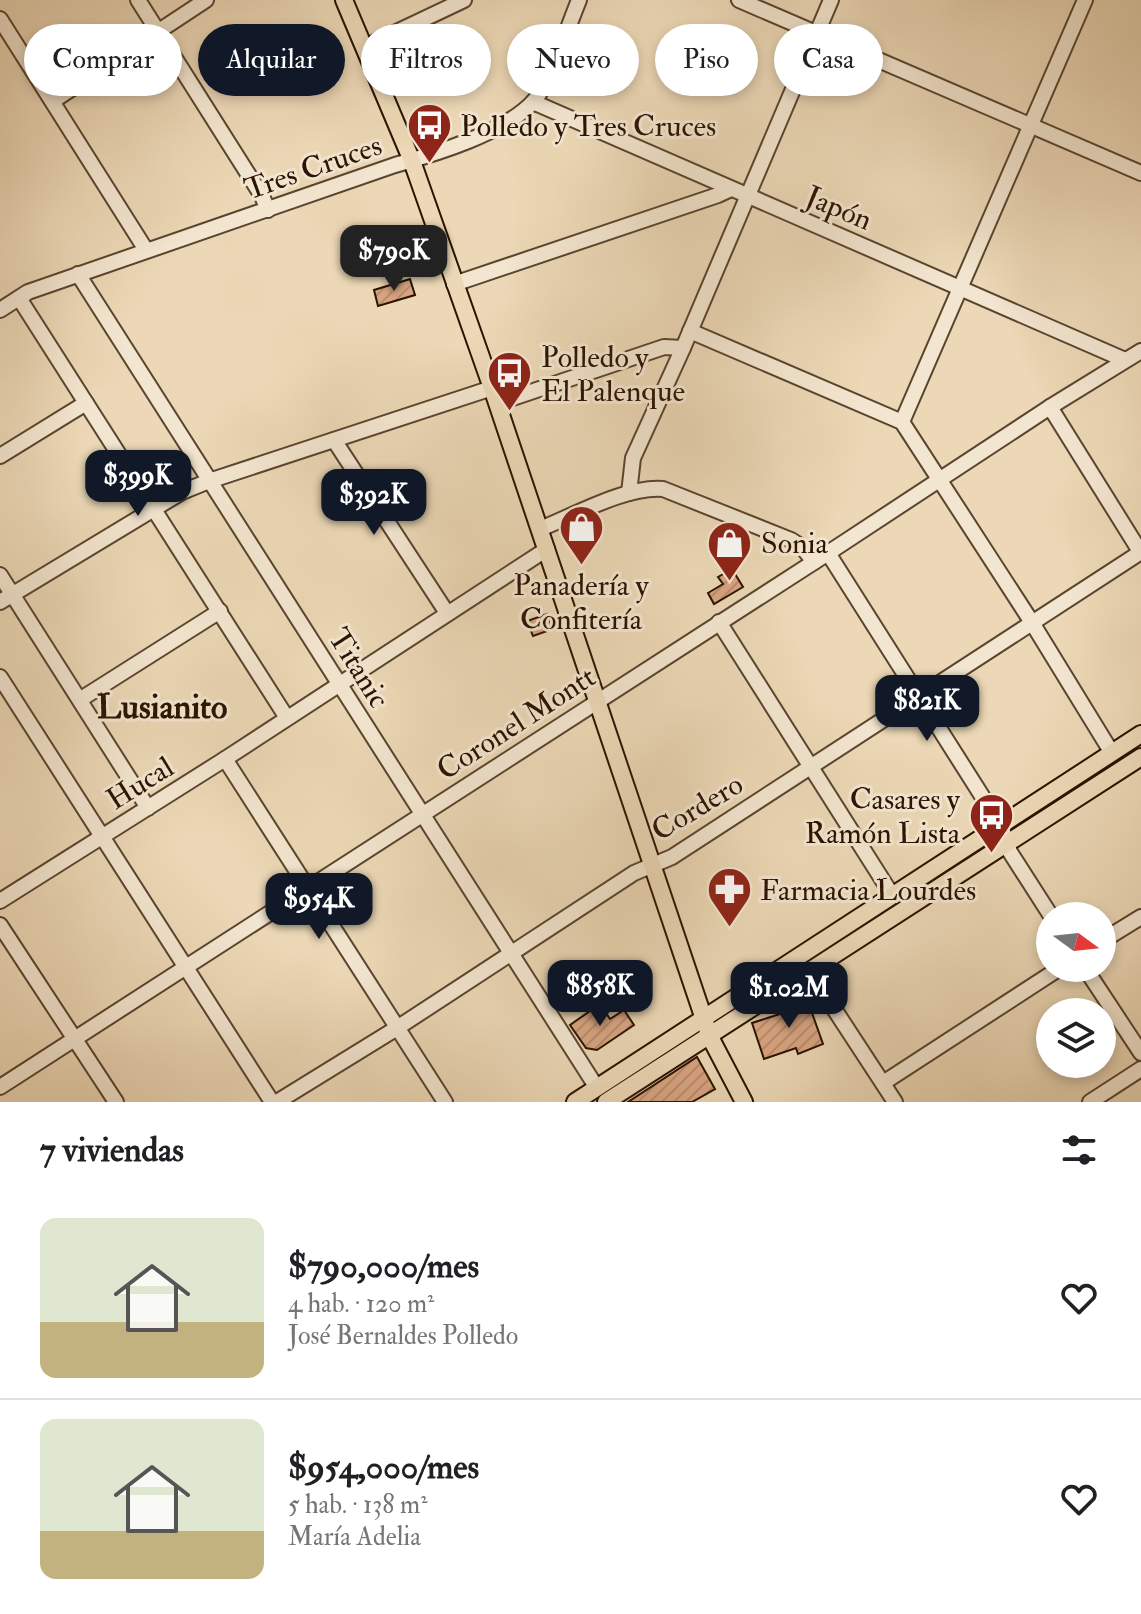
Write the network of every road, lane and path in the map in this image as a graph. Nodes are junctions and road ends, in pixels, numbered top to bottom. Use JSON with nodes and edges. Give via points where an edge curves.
{"nodes":[{"id":1,"x":138,"y":0,"type":"edge"},
{"id":2,"x":206,"y":0,"type":"edge"},
{"id":3,"x":344,"y":0,"type":"edge"},
{"id":4,"x":464,"y":0,"type":"edge"},
{"id":5,"x":579,"y":0,"type":"edge"},
{"id":6,"x":739,"y":0,"type":"edge"},
{"id":7,"x":831,"y":0,"type":"edge"},
{"id":8,"x":1085,"y":0,"type":"edge"},
{"id":9,"x":0,"y":19,"type":"edge"},
{"id":10,"x":153,"y":24,"type":"edge"},
{"id":11,"x":169,"y":24,"type":"edge"},
{"id":12,"x":413,"y":24,"type":"edge"},
{"id":13,"x":795,"y":24,"type":"edge"},
{"id":14,"x":820,"y":24,"type":"edge"},
{"id":15,"x":361,"y":38,"type":"edge"},
{"id":16,"x":883,"y":61,"type":"edge"},
{"id":17,"x":182,"y":69,"type":"edge"},
{"id":18,"x":60,"y":96,"type":"edge"},
{"id":19,"x":385,"y":96,"type":"edge"},
{"id":20,"x":790,"y":96,"type":"edge"},
{"id":21,"x":53,"y":101,"type":"junction"},
{"id":22,"x":533,"y":102,"type":"junction"},
{"id":23,"x":1031,"y":124,"type":"junction"},
{"id":24,"x":412,"y":161,"type":"junction"},
{"id":25,"x":1141,"y":173,"type":"edge"},
{"id":26,"x":731,"y":189,"type":"junction"},
{"id":27,"x":748,"y":196,"type":"junction"},
{"id":28,"x":268,"y":210,"type":"junction"},
{"id":29,"x":146,"y":250,"type":"junction"},
{"id":30,"x":78,"y":274,"type":"junction"},
{"id":31,"x":454,"y":284,"type":"junction"},
{"id":32,"x":960,"y":288,"type":"junction"},
{"id":33,"x":19,"y":298,"type":"junction"},
{"id":34,"x":0,"y":310,"type":"edge"},
{"id":35,"x":690,"y":331,"type":"junction"},
{"id":36,"x":683,"y":348,"type":"junction"},
{"id":37,"x":1141,"y":351,"type":"edge"},
{"id":38,"x":1125,"y":360,"type":"junction"},
{"id":39,"x":495,"y":396,"type":"junction"},
{"id":40,"x":86,"y":403,"type":"junction"},
{"id":41,"x":1050,"y":407,"type":"junction"},
{"id":42,"x":902,"y":422,"type":"junction"},
{"id":43,"x":334,"y":440,"type":"junction"},
{"id":44,"x":0,"y":456,"type":"edge"},
{"id":45,"x":939,"y":480,"type":"junction"},
{"id":46,"x":209,"y":481,"type":"junction"},
{"id":47,"x":629,"y":493,"type":"junction"},
{"id":48,"x":154,"y":507,"type":"junction"},
{"id":49,"x":540,"y":529,"type":"junction"},
{"id":50,"x":547,"y":549,"type":"junction"},
{"id":51,"x":828,"y":553,"type":"junction"},
{"id":52,"x":1141,"y":553,"type":"edge"},
{"id":53,"x":814,"y":562,"type":"junction"},
{"id":54,"x":0,"y":575,"type":"edge"},
{"id":55,"x":6,"y":598,"type":"edge"},
{"id":56,"x":220,"y":611,"type":"junction"},
{"id":57,"x":447,"y":613,"type":"junction"},
{"id":58,"x":1031,"y":621,"type":"junction"},
{"id":59,"x":719,"y":622,"type":"junction"},
{"id":60,"x":0,"y":677,"type":"edge"},
{"id":61,"x":339,"y":684,"type":"junction"},
{"id":62,"x":920,"y":695,"type":"junction"},
{"id":63,"x":81,"y":699,"type":"junction"},
{"id":64,"x":598,"y":702,"type":"junction"},
{"id":65,"x":287,"y":718,"type":"junction"},
{"id":66,"x":1141,"y":734,"type":"edge"},
{"id":67,"x":1112,"y":753,"type":"junction"},
{"id":68,"x":1141,"y":757,"type":"edge"},
{"id":69,"x":225,"y":759,"type":"junction"},
{"id":70,"x":812,"y":766,"type":"junction"},
{"id":71,"x":148,"y":808,"type":"junction"},
{"id":72,"x":421,"y":814,"type":"junction"},
{"id":73,"x":1001,"y":826,"type":"junction"},
{"id":74,"x":104,"y":836,"type":"junction"},
{"id":75,"x":1006,"y":845,"type":"junction"},
{"id":76,"x":653,"y":864,"type":"junction"},
{"id":77,"x":308,"y":888,"type":"junction"},
{"id":78,"x":892,"y":895,"type":"junction"},
{"id":79,"x":0,"y":901,"type":"edge"},
{"id":80,"x":1042,"y":902,"type":"edge"},
{"id":81,"x":1141,"y":917,"type":"edge"},
{"id":82,"x":0,"y":925,"type":"edge"},
{"id":83,"x":1116,"y":932,"type":"edge"},
{"id":84,"x":511,"y":954,"type":"junction"},
{"id":85,"x":186,"y":966,"type":"junction"},
{"id":86,"x":810,"y":972,"type":"junction"},
{"id":87,"x":1038,"y":982,"type":"edge"},
{"id":88,"x":1094,"y":982,"type":"edge"},
{"id":89,"x":704,"y":1017,"type":"junction"},
{"id":90,"x":397,"y":1028,"type":"junction"},
{"id":91,"x":710,"y":1037,"type":"junction"},
{"id":92,"x":74,"y":1040,"type":"junction"},
{"id":93,"x":1141,"y":1053,"type":"edge"},
{"id":94,"x":1141,"y":1069,"type":"edge"},
{"id":95,"x":883,"y":1083,"type":"junction"},
{"id":96,"x":0,"y":1087,"type":"edge"},
{"id":97,"x":602,"y":1095,"type":"edge"},
{"id":98,"x":116,"y":1102,"type":"edge"},
{"id":99,"x":274,"y":1102,"type":"edge"},
{"id":100,"x":445,"y":1102,"type":"edge"},
{"id":101,"x":575,"y":1102,"type":"edge"},
{"id":102,"x":744,"y":1102,"type":"edge"},
{"id":103,"x":895,"y":1102,"type":"edge"},
{"id":104,"x":1090,"y":1102,"type":"edge"}],
"edges":[{"from":1,"to":10,"type":"street"},
{"from":2,"to":11,"type":"street"},
{"from":3,"to":15,"type":"main road"},
{"from":4,"to":12,"type":"street"},
{"from":5,"to":22,"type":"street"},
{"from":6,"to":13,"type":"street"},
{"from":7,"to":14,"type":"street"},
{"from":8,"to":23,"type":"street"},
{"from":9,"to":21,"type":"street"},
{"from":16,"to":23,"type":"street"},
{"from":17,"to":28,"type":"street"},
{"from":18,"to":21,"type":"street"},
{"from":19,"to":24,"type":"main road"},
{"from":20,"to":27,"type":"street"},
{"from":21,"to":29,"type":"street"},
{"from":22,"to":24,"type":"street","name":"Tres Cruces","via":[[505,123]]},
{"from":22,"to":26,"type":"street","name":"Japón"},
{"from":23,"to":25,"type":"street"},
{"from":23,"to":32,"type":"street"},
{"from":24,"to":28,"type":"street","name":"Tres Cruces"},
{"from":24,"to":31,"type":"main road"},
{"from":26,"to":27,"type":"street","name":"Japón"},
{"from":26,"to":31,"type":"street"},
{"from":27,"to":32,"type":"street","name":"Japón"},
{"from":27,"to":35,"type":"street"},
{"from":28,"to":29,"type":"street","name":"Tres Cruces"},
{"from":29,"to":30,"type":"street","name":"Tres Cruces"},
{"from":30,"to":33,"type":"street","name":"Tres Cruces"},
{"from":30,"to":46,"type":"street","name":"Titanic"},
{"from":31,"to":39,"type":"main road"},
{"from":32,"to":38,"type":"street","name":"Japón"},
{"from":32,"to":42,"type":"street"},
{"from":33,"to":34,"type":"street","name":"Tres Cruces"},
{"from":33,"to":40,"type":"street"},
{"from":35,"to":36,"type":"street"},
{"from":35,"to":42,"type":"street"},
{"from":36,"to":39,"type":"street","via":[[664,347]]},
{"from":36,"to":47,"type":"street","via":[[633,458]]},
{"from":37,"to":38,"type":"street","name":"Coronel Montt"},
{"from":38,"to":41,"type":"street","name":"Coronel Montt"},
{"from":39,"to":43,"type":"street"},
{"from":39,"to":49,"type":"main road"},
{"from":40,"to":44,"type":"street"},
{"from":40,"to":48,"type":"street"},
{"from":41,"to":45,"type":"street","name":"Coronel Montt"},
{"from":41,"to":52,"type":"street"},
{"from":42,"to":45,"type":"street"},
{"from":43,"to":46,"type":"street"},
{"from":43,"to":57,"type":"street"},
{"from":45,"to":51,"type":"street","name":"Coronel Montt"},
{"from":45,"to":58,"type":"street"},
{"from":46,"to":48,"type":"street"},
{"from":46,"to":61,"type":"street","name":"Titanic"},
{"from":47,"to":49,"type":"street"},
{"from":47,"to":53,"type":"street","via":[[663,489],[791,540]]},
{"from":48,"to":55,"type":"street"},
{"from":48,"to":56,"type":"street"},
{"from":49,"to":50,"type":"main road"},
{"from":50,"to":57,"type":"street","name":"Hucal"},
{"from":50,"to":64,"type":"main road"},
{"from":51,"to":53,"type":"street","name":"Coronel Montt"},
{"from":51,"to":62,"type":"street"},
{"from":52,"to":58,"type":"street","name":"Cordero"},
{"from":53,"to":59,"type":"street","name":"Coronel Montt"},
{"from":54,"to":55,"type":"street"},
{"from":55,"to":63,"type":"street"},
{"from":56,"to":63,"type":"street"},
{"from":56,"to":65,"type":"street"},
{"from":57,"to":61,"type":"street","name":"Hucal"},
{"from":58,"to":62,"type":"street","name":"Cordero"},
{"from":58,"to":67,"type":"street"},
{"from":59,"to":64,"type":"street","name":"Coronel Montt"},
{"from":59,"to":70,"type":"street"},
{"from":60,"to":74,"type":"street"},
{"from":61,"to":65,"type":"street","name":"Hucal"},
{"from":61,"to":72,"type":"street","name":"Titanic"},
{"from":62,"to":70,"type":"street","name":"Cordero"},
{"from":62,"to":73,"type":"street"},
{"from":63,"to":71,"type":"street"},
{"from":64,"to":72,"type":"street","name":"Coronel Montt"},
{"from":64,"to":76,"type":"main road"},
{"from":65,"to":69,"type":"street","name":"Hucal"},
{"from":66,"to":67,"type":"main road"},
{"from":67,"to":73,"type":"main road"},
{"from":68,"to":75,"type":"main road"},
{"from":69,"to":71,"type":"street","name":"Hucal"},
{"from":69,"to":77,"type":"street"},
{"from":70,"to":76,"type":"street","name":"Cordero","via":[[672,857]]},
{"from":70,"to":78,"type":"street"},
{"from":71,"to":74,"type":"street","name":"Hucal"},
{"from":72,"to":77,"type":"street","name":"Coronel Montt"},
{"from":72,"to":84,"type":"street","name":"Titanic"},
{"from":73,"to":75,"type":"street"},
{"from":73,"to":78,"type":"main road"},
{"from":74,"to":79,"type":"street","name":"Hucal"},
{"from":74,"to":85,"type":"street"},
{"from":75,"to":80,"type":"street"},
{"from":75,"to":86,"type":"main road"},
{"from":76,"to":84,"type":"street","name":"Cordero"},
{"from":76,"to":89,"type":"main road"},
{"from":77,"to":85,"type":"street","name":"Coronel Montt"},
{"from":77,"to":90,"type":"street"},
{"from":78,"to":89,"type":"main road"},
{"from":81,"to":83,"type":"street"},
{"from":82,"to":92,"type":"street"},
{"from":84,"to":90,"type":"street","name":"Cordero"},
{"from":84,"to":97,"type":"street","name":"Titanic"},
{"from":85,"to":92,"type":"street","name":"Coronel Montt"},
{"from":85,"to":99,"type":"street"},
{"from":86,"to":91,"type":"main road"},
{"from":86,"to":95,"type":"street"},
{"from":87,"to":95,"type":"street"},
{"from":88,"to":93,"type":"street"},
{"from":89,"to":91,"type":"main road"},
{"from":89,"to":97,"type":"main road"},
{"from":90,"to":99,"type":"street","name":"Cordero"},
{"from":90,"to":100,"type":"street"},
{"from":91,"to":97,"type":"main road"},
{"from":91,"to":102,"type":"main road"},
{"from":92,"to":96,"type":"street","name":"Coronel Montt"},
{"from":92,"to":98,"type":"street"},
{"from":94,"to":104,"type":"street"},
{"from":95,"to":103,"type":"street"},
{"from":97,"to":101,"type":"main road"}]}
